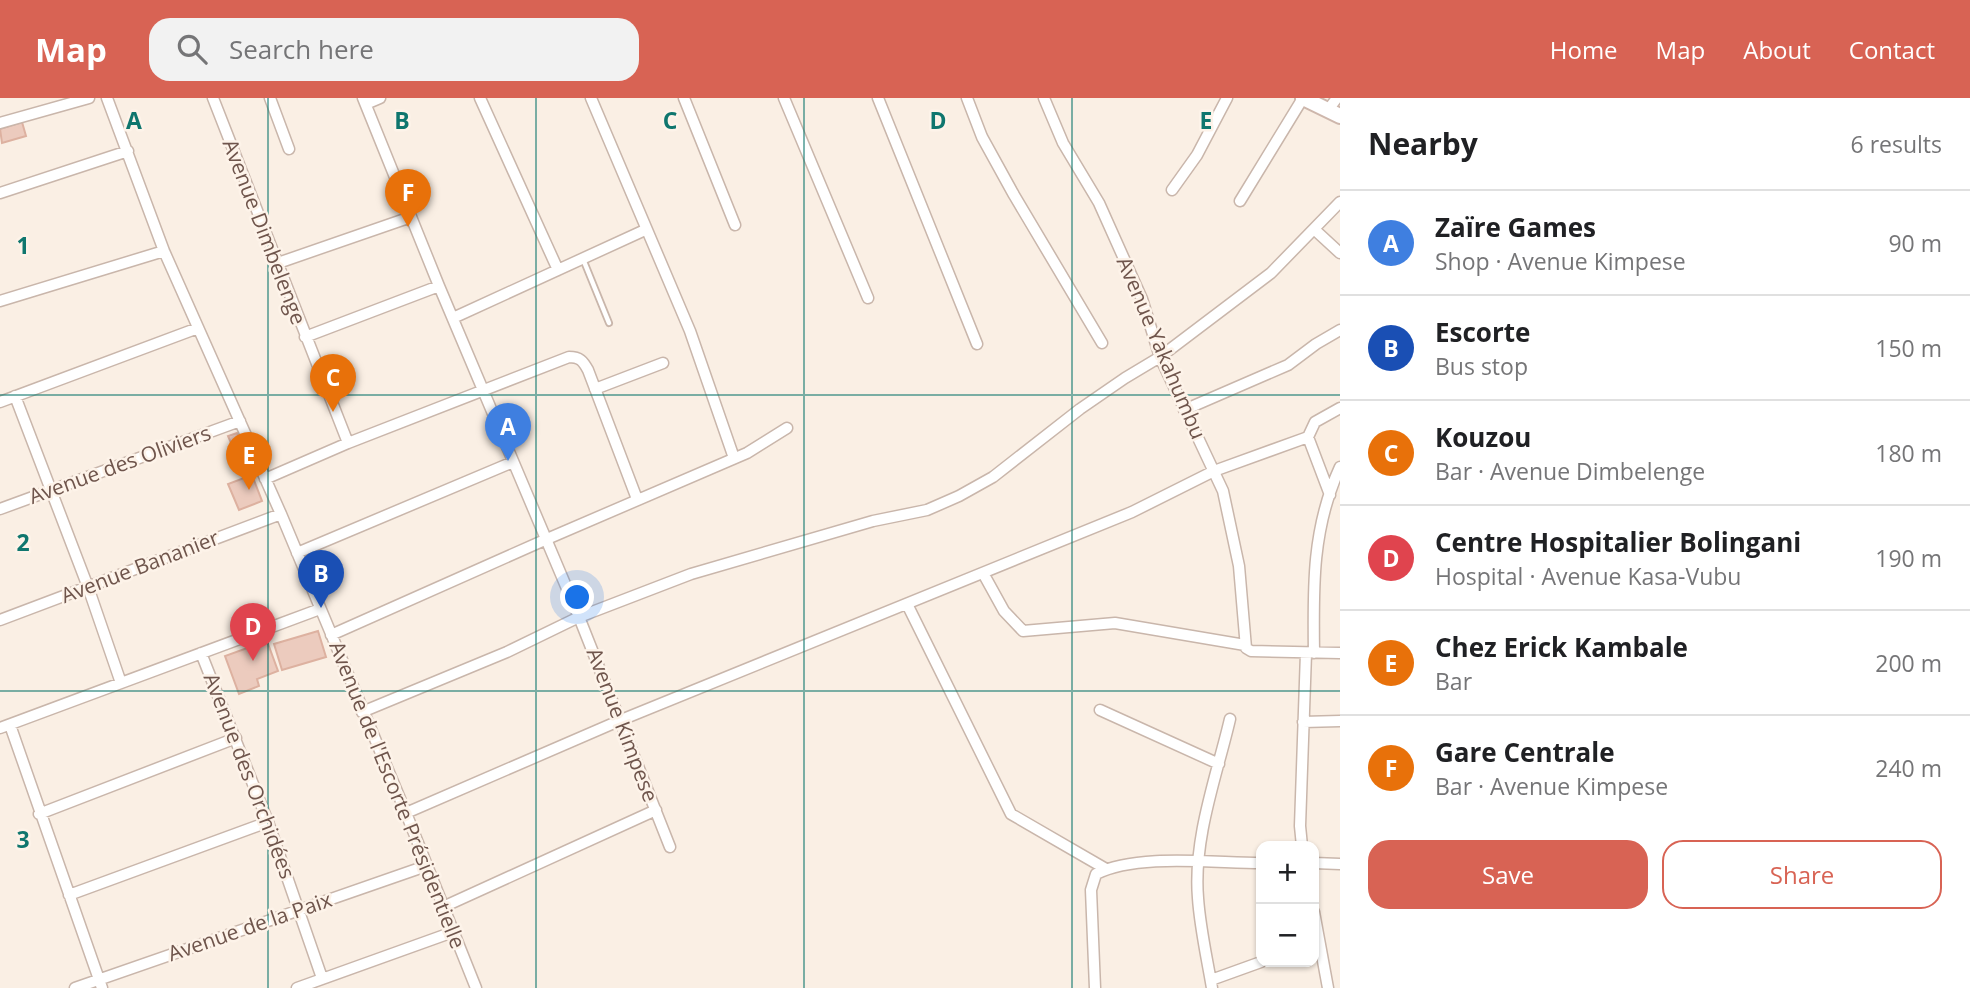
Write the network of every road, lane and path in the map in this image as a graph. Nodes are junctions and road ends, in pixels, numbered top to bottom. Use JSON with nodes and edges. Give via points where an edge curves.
{"nodes":[{"id":1,"x":89,"y":98,"type":"edge"},
{"id":2,"x":107,"y":98,"type":"edge"},
{"id":3,"x":213,"y":98,"type":"edge"},
{"id":4,"x":270,"y":98,"type":"edge"},
{"id":5,"x":380,"y":98,"type":"edge"},
{"id":6,"x":480,"y":98,"type":"edge"},
{"id":7,"x":591,"y":98,"type":"edge"},
{"id":8,"x":684,"y":98,"type":"edge"},
{"id":9,"x":784,"y":98,"type":"edge"},
{"id":10,"x":878,"y":98,"type":"edge"},
{"id":11,"x":967,"y":98,"type":"edge"},
{"id":12,"x":1044,"y":98,"type":"edge"},
{"id":13,"x":1227,"y":98,"type":"edge"},
{"id":14,"x":1303,"y":98,"type":"edge"},
{"id":15,"x":1337,"y":98,"type":"edge"},
{"id":16,"x":364,"y":101,"type":"edge"},
{"id":17,"x":1334,"y":113,"type":"edge"},
{"id":18,"x":0,"y":123,"type":"edge"},
{"id":19,"x":289,"y":149,"type":"dead end"},
{"id":20,"x":128,"y":151,"type":"junction"},
{"id":21,"x":1172,"y":190,"type":"dead end"},
{"id":22,"x":0,"y":193,"type":"edge"},
{"id":23,"x":1240,"y":201,"type":"dead end"},
{"id":24,"x":1340,"y":202,"type":"edge"},
{"id":25,"x":411,"y":217,"type":"junction"},
{"id":26,"x":735,"y":225,"type":"dead end"},
{"id":27,"x":645,"y":230,"type":"junction"},
{"id":28,"x":1315,"y":230,"type":"junction"},
{"id":29,"x":164,"y":251,"type":"junction"},
{"id":30,"x":1340,"y":253,"type":"edge"},
{"id":31,"x":583,"y":259,"type":"junction"},
{"id":32,"x":278,"y":263,"type":"junction"},
{"id":33,"x":558,"y":270,"type":"junction"},
{"id":34,"x":439,"y":286,"type":"junction"},
{"id":35,"x":868,"y":298,"type":"dead end"},
{"id":36,"x":0,"y":301,"type":"edge"},
{"id":37,"x":453,"y":317,"type":"junction"},
{"id":38,"x":609,"y":323,"type":"dead end"},
{"id":39,"x":198,"y":328,"type":"junction"},
{"id":40,"x":1340,"y":330,"type":"edge"},
{"id":41,"x":305,"y":337,"type":"junction"},
{"id":42,"x":1102,"y":343,"type":"dead end"},
{"id":43,"x":977,"y":344,"type":"dead end"},
{"id":44,"x":1160,"y":357,"type":"junction"},
{"id":45,"x":663,"y":363,"type":"dead end"},
{"id":46,"x":483,"y":388,"type":"junction"},
{"id":47,"x":595,"y":390,"type":"junction"},
{"id":48,"x":15,"y":396,"type":"junction"},
{"id":49,"x":0,"y":402,"type":"edge"},
{"id":50,"x":1340,"y":408,"type":"edge"},
{"id":51,"x":1184,"y":410,"type":"junction"},
{"id":52,"x":240,"y":421,"type":"junction"},
{"id":53,"x":787,"y":428,"type":"dead end"},
{"id":54,"x":1308,"y":437,"type":"junction"},
{"id":55,"x":348,"y":443,"type":"junction"},
{"id":56,"x":734,"y":458,"type":"junction"},
{"id":57,"x":513,"y":462,"type":"junction"},
{"id":58,"x":1340,"y":467,"type":"edge"},
{"id":59,"x":1213,"y":471,"type":"junction"},
{"id":60,"x":265,"y":480,"type":"junction"},
{"id":61,"x":50,"y":490,"type":"junction"},
{"id":62,"x":1330,"y":495,"type":"junction"},
{"id":63,"x":637,"y":499,"type":"junction"},
{"id":64,"x":0,"y":509,"type":"edge"},
{"id":65,"x":281,"y":514,"type":"junction"},
{"id":66,"x":547,"y":539,"type":"junction"},
{"id":67,"x":297,"y":553,"type":"junction"},
{"id":68,"x":983,"y":573,"type":"junction"},
{"id":69,"x":88,"y":587,"type":"junction"},
{"id":70,"x":908,"y":604,"type":"junction"},
{"id":71,"x":320,"y":609,"type":"junction"},
{"id":72,"x":579,"y":617,"type":"junction"},
{"id":73,"x":0,"y":620,"type":"edge"},
{"id":74,"x":331,"y":635,"type":"junction"},
{"id":75,"x":1246,"y":648,"type":"junction"},
{"id":76,"x":201,"y":653,"type":"junction"},
{"id":77,"x":1310,"y":653,"type":"junction"},
{"id":78,"x":1340,"y":653,"type":"edge"},
{"id":79,"x":121,"y":684,"type":"junction"},
{"id":80,"x":1100,"y":710,"type":"dead end"},
{"id":81,"x":362,"y":712,"type":"junction"},
{"id":82,"x":1230,"y":719,"type":"dead end"},
{"id":83,"x":621,"y":720,"type":"junction"},
{"id":84,"x":1340,"y":721,"type":"edge"},
{"id":85,"x":1303,"y":722,"type":"junction"},
{"id":86,"x":5,"y":727,"type":"edge"},
{"id":87,"x":236,"y":738,"type":"junction"},
{"id":88,"x":1219,"y":764,"type":"junction"},
{"id":89,"x":656,"y":810,"type":"junction"},
{"id":90,"x":406,"y":813,"type":"junction"},
{"id":91,"x":39,"y":814,"type":"junction"},
{"id":92,"x":268,"y":822,"type":"junction"},
{"id":93,"x":1302,"y":841,"type":"edge"},
{"id":94,"x":670,"y":847,"type":"dead end"},
{"id":95,"x":1199,"y":863,"type":"junction"},
{"id":96,"x":1256,"y":863,"type":"edge"},
{"id":97,"x":1319,"y":863,"type":"edge"},
{"id":98,"x":1340,"y":864,"type":"edge"},
{"id":99,"x":426,"y":866,"type":"junction"},
{"id":100,"x":1106,"y":869,"type":"junction"},
{"id":101,"x":69,"y":895,"type":"junction"},
{"id":102,"x":443,"y":907,"type":"junction"},
{"id":103,"x":299,"y":909,"type":"junction"},
{"id":104,"x":453,"y":932,"type":"junction"},
{"id":105,"x":1319,"y":950,"type":"edge"},
{"id":106,"x":1256,"y":964,"type":"edge"},
{"id":107,"x":322,"y":978,"type":"junction"},
{"id":108,"x":100,"y":984,"type":"edge"},
{"id":109,"x":1211,"y":984,"type":"edge"},
{"id":110,"x":75,"y":988,"type":"edge"},
{"id":111,"x":297,"y":988,"type":"edge"},
{"id":112,"x":476,"y":988,"type":"edge"},
{"id":113,"x":1095,"y":988,"type":"edge"},
{"id":114,"x":1328,"y":988,"type":"edge"}],
"edges":[{"from":1,"to":18,"type":"street"},
{"from":2,"to":20,"type":"street","name":"Avenue de l'Escorte Présidentielle"},
{"from":3,"to":32,"type":"street","name":"Avenue Dimbelenge"},
{"from":4,"to":19,"type":"street"},
{"from":5,"to":16,"type":"street"},
{"from":6,"to":33,"type":"street"},
{"from":7,"to":27,"type":"street"},
{"from":8,"to":26,"type":"street"},
{"from":9,"to":35,"type":"street"},
{"from":10,"to":43,"type":"street"},
{"from":11,"to":42,"type":"street","via":[[1007,184]]},
{"from":12,"to":44,"type":"street","name":"Avenue Yakahumbu","via":[[1142,299]]},
{"from":13,"to":21,"type":"street"},
{"from":14,"to":17,"type":"main road"},
{"from":14,"to":23,"type":"street"},
{"from":15,"to":17,"type":"street"},
{"from":16,"to":25,"type":"street","name":"Avenue Kimpese"},
{"from":20,"to":22,"type":"street"},
{"from":20,"to":29,"type":"street","name":"Avenue de l'Escorte Présidentielle"},
{"from":24,"to":28,"type":"street"},
{"from":25,"to":32,"type":"street"},
{"from":25,"to":34,"type":"street","name":"Avenue Kimpese"},
{"from":27,"to":31,"type":"street"},
{"from":27,"to":56,"type":"street","via":[[690,331]]},
{"from":28,"to":30,"type":"street"},
{"from":28,"to":44,"type":"street","via":[[1271,272]]},
{"from":29,"to":36,"type":"street"},
{"from":29,"to":39,"type":"street","name":"Avenue de l'Escorte Présidentielle"},
{"from":31,"to":33,"type":"street"},
{"from":31,"to":38,"type":"lane"},
{"from":32,"to":41,"type":"street","name":"Avenue Dimbelenge"},
{"from":33,"to":37,"type":"street"},
{"from":34,"to":37,"type":"street","name":"Avenue Kimpese"},
{"from":34,"to":41,"type":"street"},
{"from":37,"to":46,"type":"street","name":"Avenue Kimpese"},
{"from":39,"to":48,"type":"street"},
{"from":39,"to":52,"type":"street","name":"Avenue de l'Escorte Présidentielle"},
{"from":40,"to":51,"type":"street","via":[[1288,365]]},
{"from":41,"to":55,"type":"street","name":"Avenue Dimbelenge"},
{"from":44,"to":51,"type":"street","name":"Avenue Yakahumbu"},
{"from":44,"to":72,"type":"street","via":[[1080,410],[993,477],[959,496],[927,510],[873,521],[691,574]]},
{"from":45,"to":47,"type":"street"},
{"from":46,"to":47,"type":"street","via":[[577,357]]},
{"from":46,"to":55,"type":"street"},
{"from":46,"to":57,"type":"street","name":"Avenue Kimpese"},
{"from":47,"to":63,"type":"street"},
{"from":48,"to":49,"type":"street"},
{"from":48,"to":61,"type":"street"},
{"from":50,"to":54,"type":"street","via":[[1315,422]]},
{"from":51,"to":59,"type":"street","name":"Avenue Yakahumbu"},
{"from":52,"to":60,"type":"street","name":"Avenue de l'Escorte Présidentielle"},
{"from":52,"to":61,"type":"street","name":"Avenue des Oliviers"},
{"from":53,"to":56,"type":"street"},
{"from":54,"to":59,"type":"street"},
{"from":54,"to":62,"type":"street"},
{"from":55,"to":60,"type":"street"},
{"from":56,"to":63,"type":"street"},
{"from":57,"to":66,"type":"street","name":"Avenue Kimpese"},
{"from":57,"to":67,"type":"street"},
{"from":58,"to":62,"type":"street"},
{"from":59,"to":68,"type":"street","via":[[1132,512]]},
{"from":59,"to":75,"type":"street","name":"Avenue Yakahumbu","via":[[1230,517]]},
{"from":60,"to":65,"type":"street","name":"Avenue de l'Escorte Présidentielle"},
{"from":61,"to":64,"type":"street","name":"Avenue des Oliviers"},
{"from":61,"to":69,"type":"street"},
{"from":62,"to":77,"type":"street","via":[[1314,559]]},
{"from":63,"to":66,"type":"street"},
{"from":65,"to":67,"type":"street","name":"Avenue de l'Escorte Présidentielle"},
{"from":65,"to":69,"type":"street","name":"Avenue Bananier"},
{"from":66,"to":72,"type":"street","name":"Avenue Kimpese"},
{"from":66,"to":74,"type":"street"},
{"from":67,"to":71,"type":"street","name":"Avenue de l'Escorte Présidentielle"},
{"from":68,"to":70,"type":"street"},
{"from":68,"to":75,"type":"street","via":[[1004,611],[1023,631],[1115,623]]},
{"from":69,"to":73,"type":"street","name":"Avenue Bananier"},
{"from":69,"to":79,"type":"street"},
{"from":70,"to":83,"type":"street"},
{"from":70,"to":100,"type":"street","via":[[1011,814]]},
{"from":71,"to":74,"type":"street","name":"Avenue de l'Escorte Présidentielle"},
{"from":71,"to":76,"type":"street"},
{"from":72,"to":81,"type":"street"},
{"from":72,"to":83,"type":"street","name":"Avenue Kimpese"},
{"from":74,"to":81,"type":"street","name":"Avenue de l'Escorte Présidentielle"},
{"from":75,"to":77,"type":"street"},
{"from":76,"to":79,"type":"street"},
{"from":76,"to":87,"type":"street","name":"Avenue des Orchidées"},
{"from":77,"to":78,"type":"street"},
{"from":77,"to":85,"type":"street"},
{"from":79,"to":86,"type":"street"},
{"from":80,"to":88,"type":"street"},
{"from":81,"to":90,"type":"street","name":"Avenue de l'Escorte Présidentielle"},
{"from":82,"to":88,"type":"street"},
{"from":83,"to":89,"type":"street","name":"Avenue Kimpese"},
{"from":83,"to":90,"type":"street"},
{"from":84,"to":85,"type":"street"},
{"from":85,"to":93,"type":"street"},
{"from":86,"to":91,"type":"street"},
{"from":87,"to":91,"type":"street"},
{"from":87,"to":92,"type":"street","name":"Avenue des Orchidées"},
{"from":88,"to":95,"type":"street"},
{"from":89,"to":94,"type":"street","name":"Avenue Kimpese"},
{"from":89,"to":102,"type":"street"},
{"from":90,"to":99,"type":"street","name":"Avenue de l'Escorte Présidentielle"},
{"from":91,"to":101,"type":"street"},
{"from":92,"to":101,"type":"street"},
{"from":92,"to":103,"type":"street","name":"Avenue des Orchidées"},
{"from":95,"to":96,"type":"street"},
{"from":95,"to":100,"type":"street","via":[[1143,861]]},
{"from":95,"to":109,"type":"street","via":[[1198,896]]},
{"from":97,"to":98,"type":"street"},
{"from":99,"to":102,"type":"street","name":"Avenue de l'Escorte Présidentielle"},
{"from":99,"to":103,"type":"street","name":"Avenue de la Paix"},
{"from":100,"to":113,"type":"street","via":[[1096,874],[1091,890]]},
{"from":101,"to":108,"type":"street"},
{"from":102,"to":104,"type":"street","name":"Avenue de l'Escorte Présidentielle"},
{"from":103,"to":107,"type":"street","name":"Avenue des Orchidées"},
{"from":103,"to":108,"type":"street","name":"Avenue de la Paix"},
{"from":104,"to":107,"type":"street"},
{"from":104,"to":112,"type":"street","name":"Avenue de l'Escorte Présidentielle"},
{"from":105,"to":114,"type":"street"},
{"from":106,"to":109,"type":"street"},
{"from":107,"to":111,"type":"street"},
{"from":108,"to":110,"type":"street","name":"Avenue de la Paix"}]}
